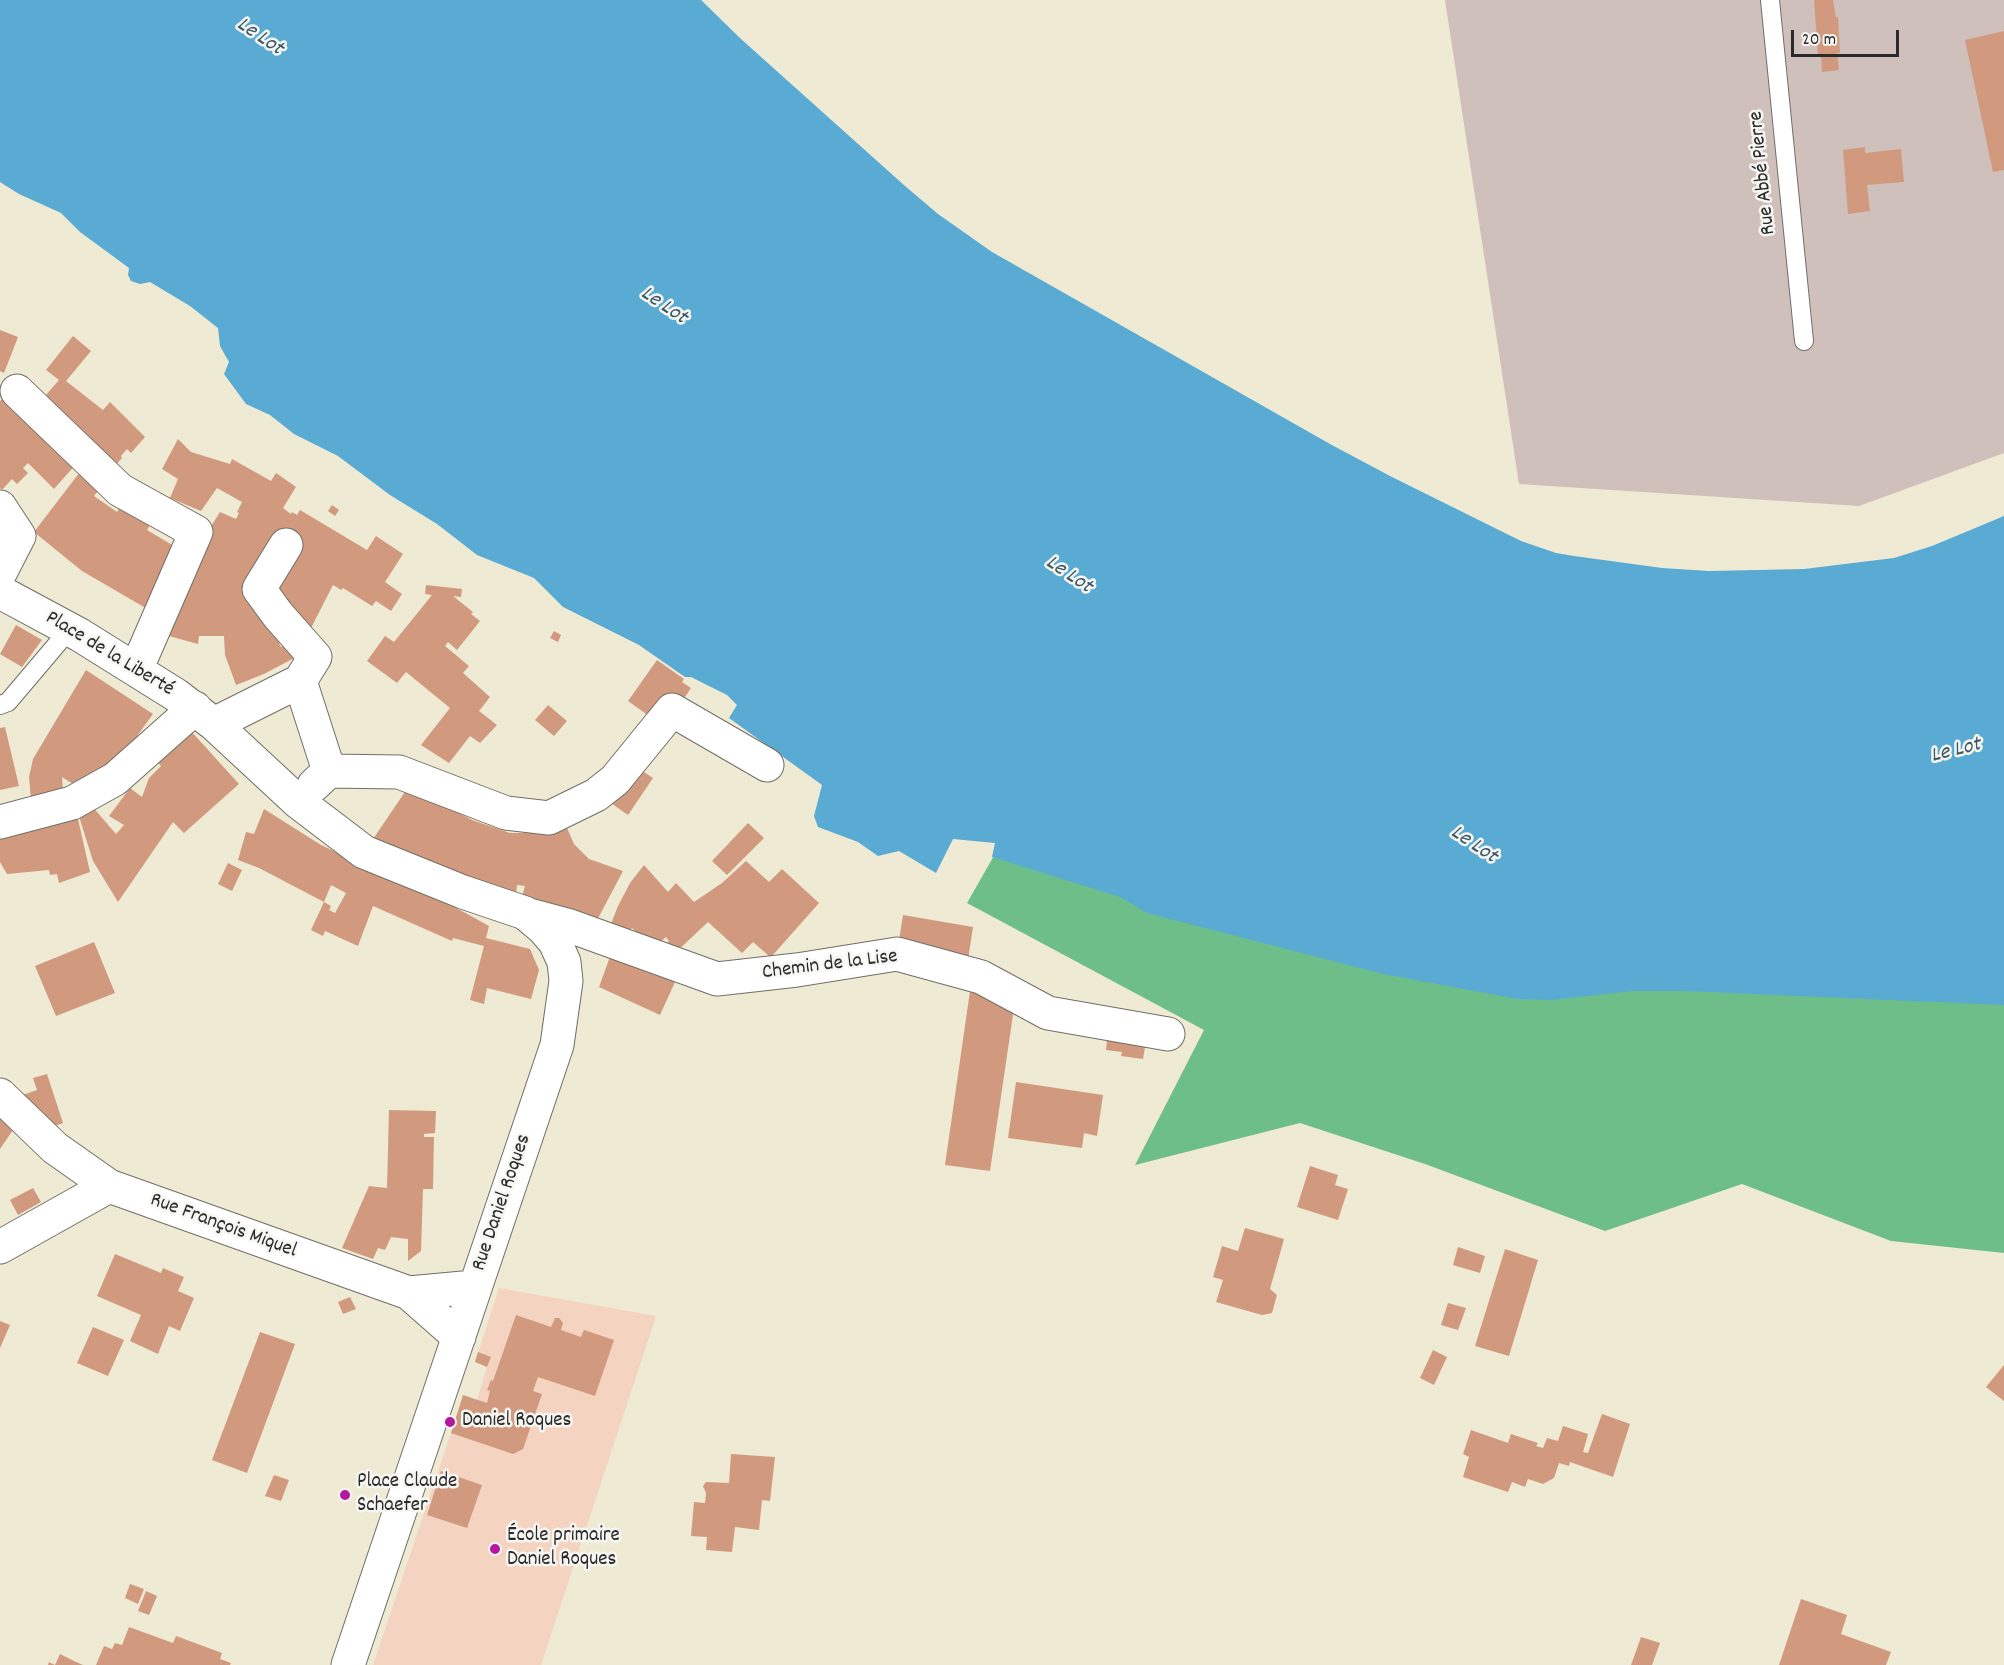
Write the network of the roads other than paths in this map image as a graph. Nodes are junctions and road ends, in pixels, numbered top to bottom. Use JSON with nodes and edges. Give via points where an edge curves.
{"nodes":[{"id":1,"x":1770,"y":0,"type":"edge"},
{"id":2,"x":1804,"y":341,"type":"dead end"},
{"id":3,"x":17,"y":391,"type":"dead end"},
{"id":4,"x":0,"y":507,"type":"edge"},
{"id":5,"x":286,"y":545,"type":"dead end"},
{"id":6,"x":0,"y":573,"type":"edge"},
{"id":7,"x":0,"y":592,"type":"edge"},
{"id":8,"x":69,"y":630,"type":"junction"},
{"id":9,"x":136,"y":670,"type":"junction"},
{"id":10,"x":300,"y":681,"type":"junction"},
{"id":11,"x":0,"y":705,"type":"edge"},
{"id":12,"x":204,"y":716,"type":"junction"},
{"id":13,"x":767,"y":765,"type":"dead end"},
{"id":14,"x":329,"y":771,"type":"junction"},
{"id":15,"x":297,"y":801,"type":"junction"},
{"id":16,"x":0,"y":822,"type":"edge"},
{"id":17,"x":364,"y":852,"type":"joint"},
{"id":18,"x":525,"y":913,"type":"junction"},
{"id":19,"x":1168,"y":1034,"type":"dead end"},
{"id":20,"x":0,"y":1095,"type":"edge"},
{"id":21,"x":109,"y":1186,"type":"junction"},
{"id":22,"x":0,"y":1247,"type":"edge"},
{"id":23,"x":474,"y":1287,"type":"junction"},
{"id":24,"x":409,"y":1293,"type":"junction"},
{"id":25,"x":459,"y":1337,"type":"junction"},
{"id":26,"x":348,"y":1665,"type":"edge"}],
"edges":[{"from":1,"to":2,"type":"lane","name":"Rue Abbé Pierre"},
{"from":3,"to":9,"type":"street","via":[[120,490],[196,532]]},
{"from":4,"to":6,"type":"street","via":[[19,536]]},
{"from":5,"to":10,"type":"street","via":[[259,589],[315,657]]},
{"from":7,"to":8,"type":"street","name":"Place de la Liberté"},
{"from":8,"to":9,"type":"street","name":"Place de la Liberté"},
{"from":8,"to":11,"type":"lane","via":[[8,702]]},
{"from":9,"to":12,"type":"street","name":"Place de la Liberté"},
{"from":10,"to":12,"type":"street"},
{"from":10,"to":14,"type":"street"},
{"from":12,"to":15,"type":"street","name":"Place de la Liberté"},
{"from":12,"to":16,"type":"street","via":[[115,779],[72,803]]},
{"from":13,"to":14,"type":"street","via":[[672,710],[615,780],[596,795],[549,818],[506,813],[399,772]]},
{"from":14,"to":15,"type":"street"},
{"from":15,"to":17,"type":"street","name":"Place de la Liberté"},
{"from":17,"to":18,"type":"street","name":"Rue Daniel Roques"},
{"from":18,"to":19,"type":"street","name":"Chemin de la Lise","via":[[717,979],[897,954],[981,977],[1048,1013]]},
{"from":18,"to":23,"type":"street","name":"Rue Daniel Roques","via":[[555,942],[564,962],[566,981],[557,1045]]},
{"from":20,"to":21,"type":"street","name":"Rue François Miquel","via":[[55,1148]]},
{"from":21,"to":22,"type":"street"},
{"from":21,"to":24,"type":"street","name":"Rue François Miquel"},
{"from":23,"to":24,"type":"street"},
{"from":23,"to":25,"type":"street","name":"Rue Daniel Roques"},
{"from":24,"to":25,"type":"street","name":"Rue François Miquel"},
{"from":25,"to":26,"type":"street","name":"Rue Daniel Roques"}]}
